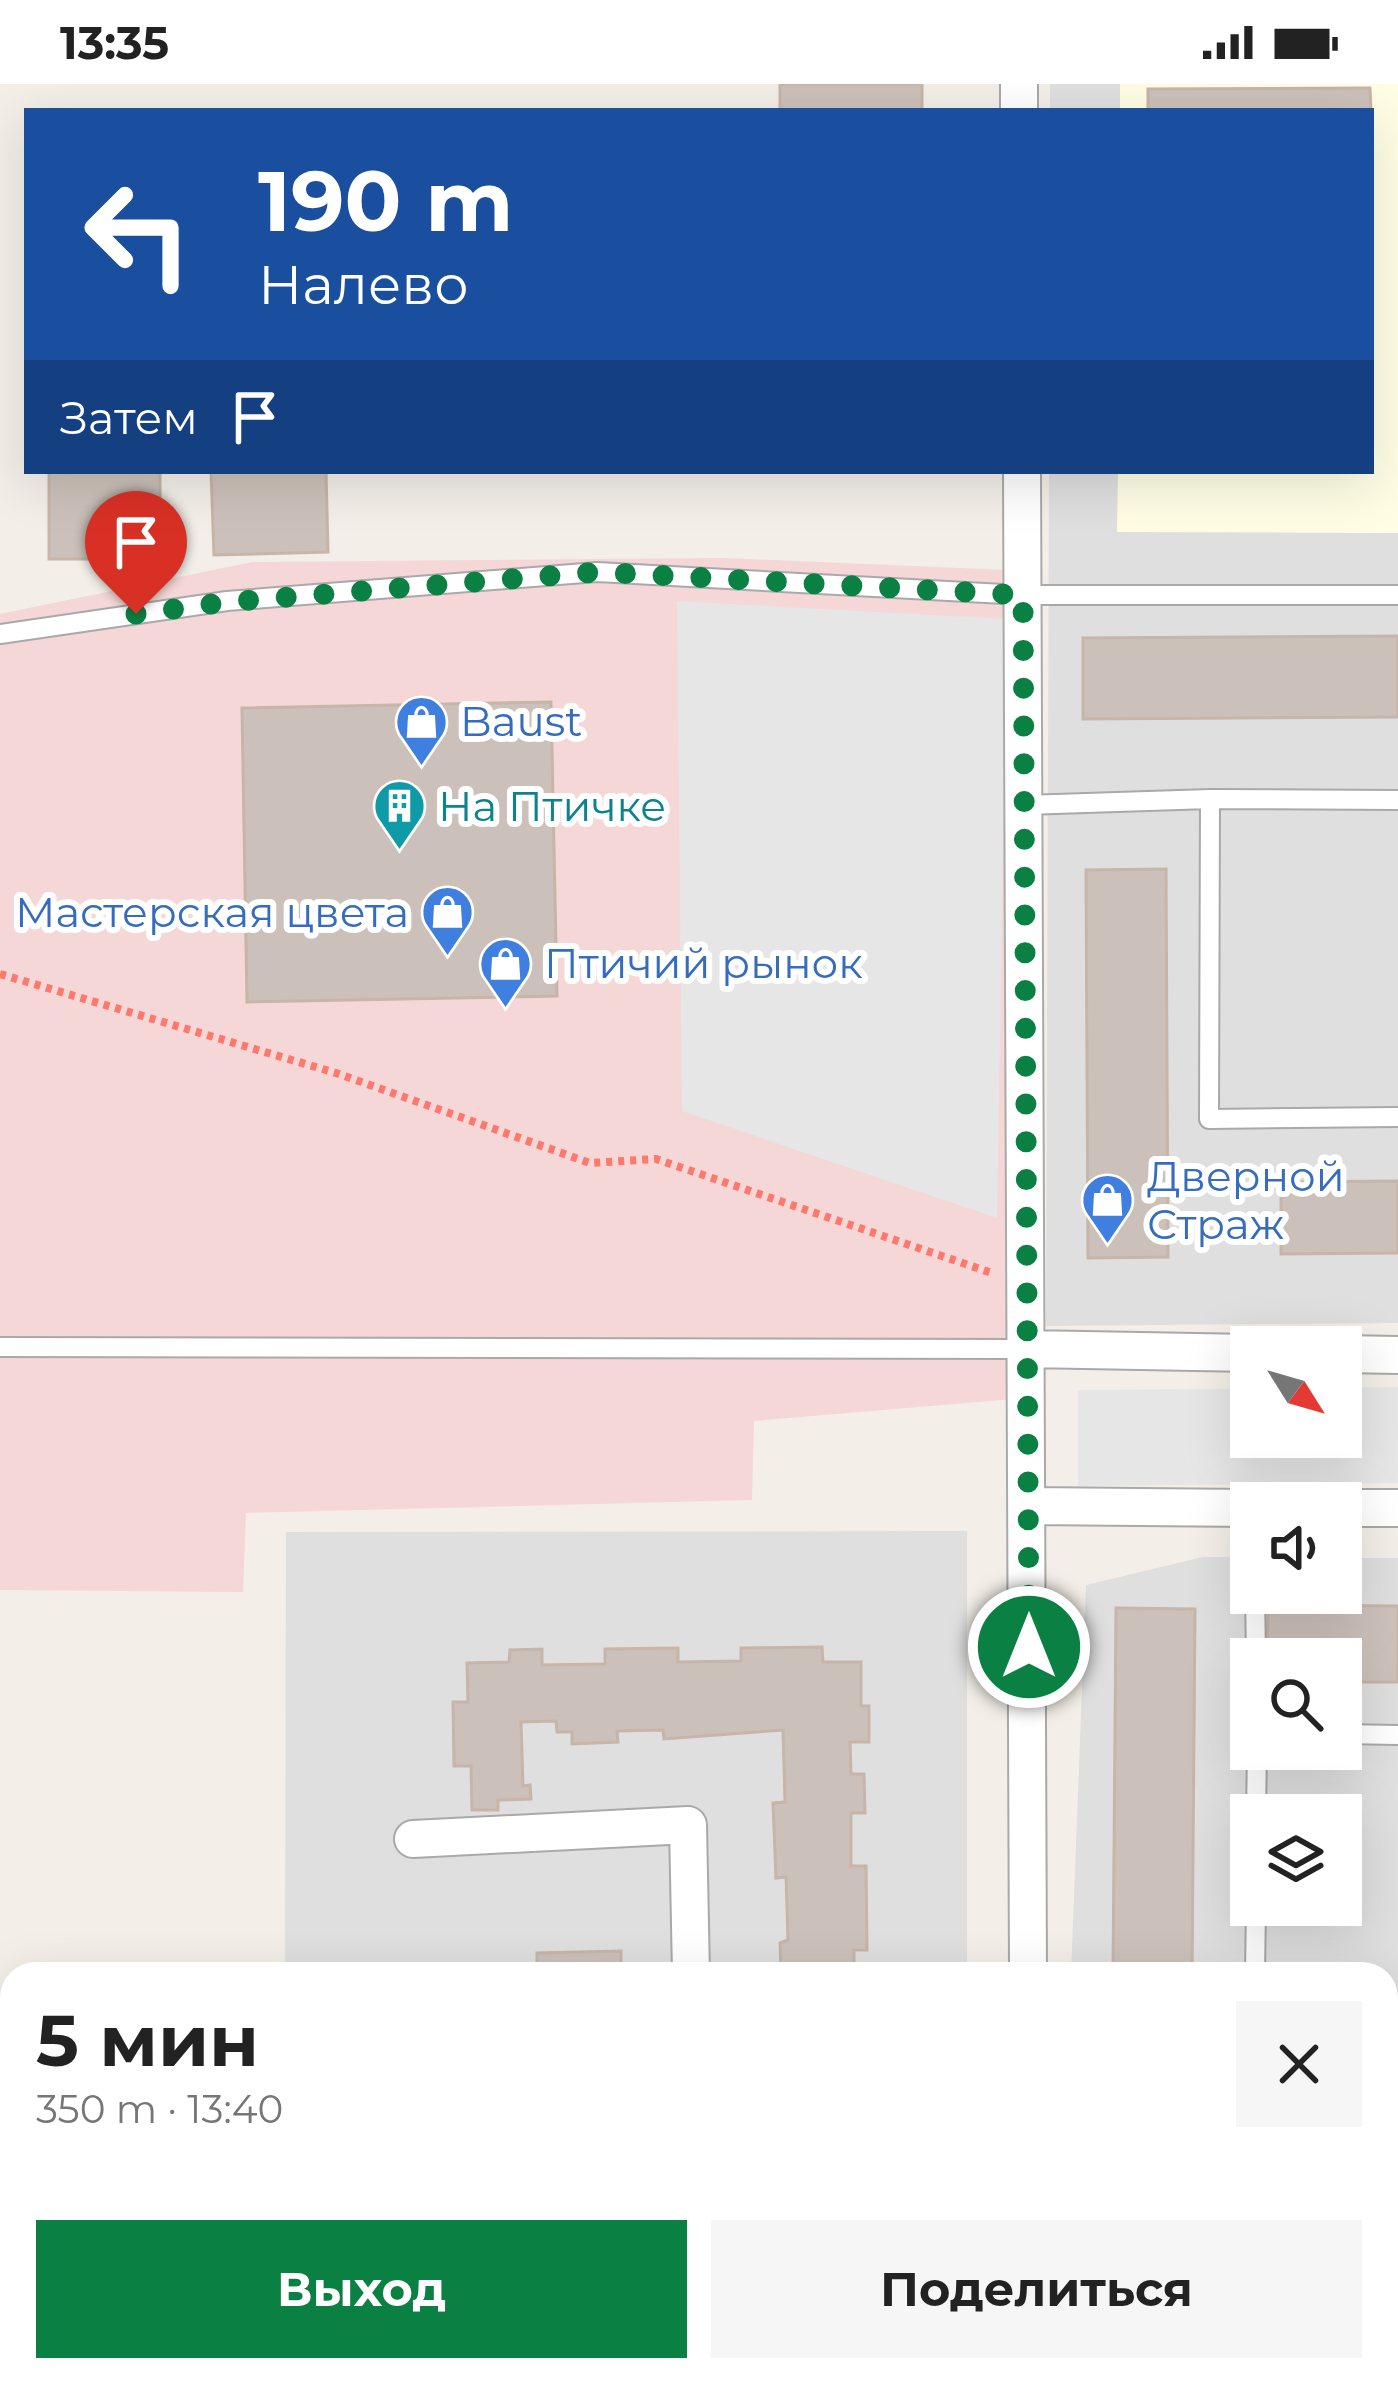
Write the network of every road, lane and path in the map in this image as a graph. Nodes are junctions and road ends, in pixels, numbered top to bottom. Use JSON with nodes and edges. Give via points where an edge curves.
{"nodes":[{"id":1,"x":1022,"y":474,"type":"edge"},
{"id":2,"x":1023,"y":595,"type":"junction"},
{"id":3,"x":1398,"y":595,"type":"edge"},
{"id":4,"x":0,"y":634,"type":"edge"},
{"id":5,"x":1210,"y":799,"type":"junction"},
{"id":6,"x":1398,"y":800,"type":"edge"},
{"id":7,"x":1024,"y":805,"type":"junction"},
{"id":8,"x":0,"y":974,"type":"edge"},
{"id":9,"x":1398,"y":1117,"type":"edge"},
{"id":10,"x":1028,"y":1285,"type":"junction"},
{"id":11,"x":0,"y":1347,"type":"edge"},
{"id":12,"x":1028,"y":1349,"type":"junction"},
{"id":13,"x":1230,"y":1353,"type":"edge"},
{"id":14,"x":1362,"y":1354,"type":"edge"},
{"id":15,"x":1398,"y":1354,"type":"edge"},
{"id":16,"x":1029,"y":1506,"type":"junction"},
{"id":17,"x":1230,"y":1508,"type":"edge"},
{"id":18,"x":1362,"y":1508,"type":"edge"},
{"id":19,"x":1398,"y":1508,"type":"edge"},
{"id":20,"x":1362,"y":1735,"type":"edge"},
{"id":21,"x":1398,"y":1735,"type":"edge"},
{"id":22,"x":413,"y":1839,"type":"dead end"},
{"id":23,"x":1256,"y":1926,"type":"edge"},
{"id":24,"x":692,"y":1962,"type":"edge"},
{"id":25,"x":1028,"y":1962,"type":"edge"},
{"id":26,"x":1255,"y":1962,"type":"edge"}],
"edges":[{"from":1,"to":2,"type":"street"},
{"from":2,"to":3,"type":"lane"},
{"from":2,"to":4,"type":"lane","via":[[597,572],[227,602]]},
{"from":2,"to":7,"type":"street"},
{"from":5,"to":6,"type":"lane"},
{"from":5,"to":7,"type":"lane"},
{"from":5,"to":9,"type":"lane","via":[[1209,1119]]},
{"from":7,"to":10,"type":"street"},
{"from":8,"to":10,"type":"path","via":[[336,1073],[590,1163],[656,1159]]},
{"from":10,"to":12,"type":"street"},
{"from":11,"to":12,"type":"lane"},
{"from":12,"to":13,"type":"street"},
{"from":12,"to":16,"type":"street"},
{"from":14,"to":15,"type":"street"},
{"from":16,"to":17,"type":"street"},
{"from":16,"to":25,"type":"street"},
{"from":18,"to":19,"type":"street"},
{"from":20,"to":21,"type":"lane"},
{"from":22,"to":24,"type":"street","via":[[688,1825]]},
{"from":23,"to":26,"type":"lane"}]}
